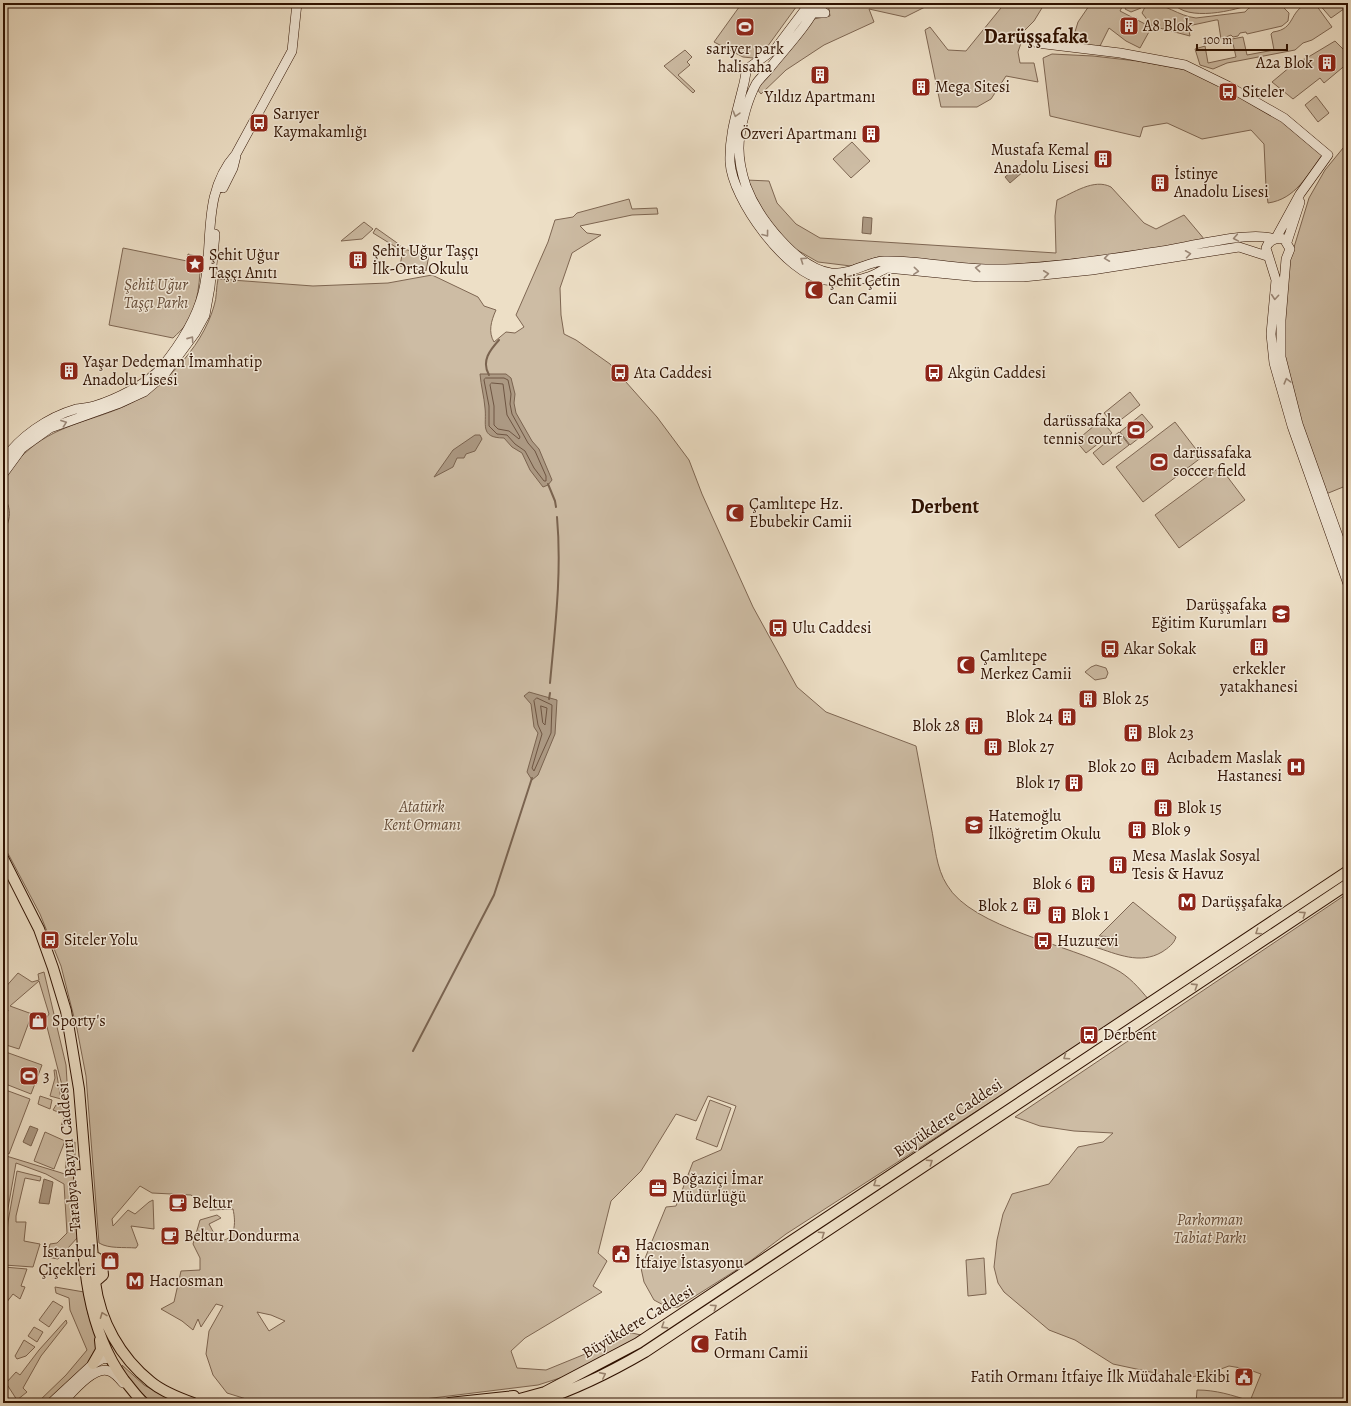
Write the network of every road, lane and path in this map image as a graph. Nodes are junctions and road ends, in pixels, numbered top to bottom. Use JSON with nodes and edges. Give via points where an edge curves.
{"nodes":[{"id":1,"x":297,"y":3,"type":"edge"},
{"id":2,"x":814,"y":6,"type":"edge"},
{"id":3,"x":825,"y":13,"type":"dead end"},
{"id":4,"x":1037,"y":43,"type":"dead end"},
{"id":5,"x":753,"y":65,"type":"junction"},
{"id":6,"x":746,"y":77,"type":"junction"},
{"id":7,"x":759,"y":80,"type":"junction"},
{"id":8,"x":236,"y":154,"type":"junction"},
{"id":9,"x":1304,"y":189,"type":"junction"},
{"id":10,"x":1275,"y":238,"type":"junction"},
{"id":11,"x":1287,"y":242,"type":"junction"},
{"id":12,"x":1268,"y":257,"type":"junction"},
{"id":13,"x":1286,"y":259,"type":"junction"},
{"id":14,"x":1303,"y":445,"type":"junction"},
{"id":15,"x":3,"y":461,"type":"edge"},
{"id":16,"x":3,"y":474,"type":"edge"},
{"id":17,"x":1348,"y":564,"type":"edge"},
{"id":18,"x":1348,"y":584,"type":"edge"},
{"id":19,"x":3,"y":858,"type":"edge"},
{"id":20,"x":3,"y":871,"type":"edge"},
{"id":21,"x":1348,"y":871,"type":"edge"},
{"id":22,"x":1348,"y":884,"type":"edge"},
{"id":23,"x":1156,"y":998,"type":"junction"},
{"id":24,"x":1162,"y":1008,"type":"junction"},
{"id":25,"x":89,"y":1257,"type":"junction"},
{"id":26,"x":766,"y":1265,"type":"junction"},
{"id":27,"x":98,"y":1330,"type":"junction"},
{"id":28,"x":110,"y":1358,"type":"junction"},
{"id":29,"x":93,"y":1364,"type":"junction"},
{"id":30,"x":151,"y":1382,"type":"junction"},
{"id":31,"x":560,"y":1384,"type":"junction"},
{"id":32,"x":132,"y":1392,"type":"junction"},
{"id":33,"x":568,"y":1392,"type":"junction"},
{"id":34,"x":51,"y":1403,"type":"edge"},
{"id":35,"x":62,"y":1403,"type":"edge"},
{"id":36,"x":144,"y":1403,"type":"edge"},
{"id":37,"x":194,"y":1403,"type":"edge"},
{"id":38,"x":449,"y":1403,"type":"edge"},
{"id":39,"x":505,"y":1403,"type":"edge"},
{"id":40,"x":534,"y":1403,"type":"edge"},
{"id":41,"x":550,"y":1403,"type":"edge"}],
"edges":[{"from":1,"to":8,"type":"main road","via":[[292,51]]},
{"from":2,"to":3,"type":"main road"},
{"from":2,"to":5,"type":"main road","via":[[776,48]]},
{"from":2,"to":7,"type":"main road"},
{"from":4,"to":9,"type":"main road","via":[[1120,53],[1185,65],[1228,86],[1284,118],[1328,155]]},
{"from":5,"to":6,"type":"main road","via":[[747,69]]},
{"from":5,"to":7,"type":"main road","via":[[761,68],[763,73]]},
{"from":6,"to":7,"type":"main road","via":[[749,81]]},
{"from":6,"to":12,"type":"main road","one_way":true,"via":[[731,141],[730,163],[738,188],[764,233],[787,260],[824,280],[863,279],[887,268],[979,277],[1023,277],[1092,270],[1239,247]]},
{"from":10,"to":7,"type":"main road","one_way":true,"via":[[1250,236],[1163,251],[994,270],[883,261],[846,273],[818,270],[784,246],[760,212],[747,187],[740,162],[740,136]]},
{"from":8,"to":15,"type":"main road","via":[[227,165],[213,198],[203,294],[187,331],[161,369],[119,396],[49,420],[24,436]]},
{"from":16,"to":8,"type":"main road","one_way":true,"via":[[22,448],[50,428],[144,392],[164,375],[196,333],[205,315],[210,287],[216,212],[220,194],[233,168]]},
{"from":9,"to":10,"type":"main road"},
{"from":9,"to":11,"type":"main road"},
{"from":10,"to":11,"type":"main road"},
{"from":10,"to":12,"type":"main road","via":[[1267,245]]},
{"from":11,"to":13,"type":"main road","via":[[1290,249]]},
{"from":12,"to":13,"type":"main road","via":[[1276,262]]},
{"from":12,"to":14,"type":"main road","one_way":true,"via":[[1276,280],[1271,348],[1276,370]]},
{"from":14,"to":13,"type":"main road","one_way":true,"via":[[1281,357]]},
{"from":14,"to":17,"type":"main road"},
{"from":14,"to":18,"type":"main road"},
{"from":19,"to":25,"type":"main road","name":"Tarabya Bayırı Caddesi","via":[[39,929],[66,1011],[79,1089]]},
{"from":20,"to":25,"type":"main road","name":"Tarabya Bayırı Caddesi","via":[[37,943],[62,1020],[76,1118]]},
{"from":21,"to":23,"type":"main road","name":"Büyükdere Caddesi","one_way":true},
{"from":24,"to":22,"type":"main road","name":"Büyükdere Caddesi","one_way":true},
{"from":23,"to":24,"type":"main road"},
{"from":23,"to":26,"type":"main road","name":"Büyükdere Caddesi","one_way":true},
{"from":26,"to":24,"type":"main road","name":"Büyükdere Caddesi","one_way":true},
{"from":25,"to":27,"type":"main road","name":"Tarabya Bayırı Caddesi","via":[[92,1309]]},
{"from":30,"to":25,"type":"main road","name":"Tarabya Bayırı Caddesi","one_way":true,"via":[[129,1360],[113,1338],[100,1309]]},
{"from":26,"to":31,"type":"main road","name":"Büyükdere Caddesi","one_way":true,"via":[[638,1343]]},
{"from":33,"to":26,"type":"main road","name":"Büyükdere Caddesi","one_way":true,"via":[[645,1352],[744,1286]]},
{"from":27,"to":28,"type":"main road","name":"Tarabya Bayırı Caddesi"},
{"from":27,"to":29,"type":"main road","via":[[101,1350]]},
{"from":28,"to":29,"type":"main road"},
{"from":28,"to":30,"type":"main road","via":[[123,1362]]},
{"from":28,"to":32,"type":"main road","name":"Tarabya Bayırı Caddesi"},
{"from":29,"to":34,"type":"main road"},
{"from":30,"to":37,"type":"main road","name":"Tarabya Bayırı Caddesi"},
{"from":31,"to":38,"type":"main road","via":[[516,1395]]},
{"from":31,"to":39,"type":"main road","via":[[530,1398]]},
{"from":32,"to":35,"type":"main road","via":[[110,1371],[103,1370],[85,1380]]},
{"from":32,"to":36,"type":"main road","name":"Tarabya Bayırı Caddesi"},
{"from":33,"to":40,"type":"main road"},
{"from":33,"to":41,"type":"main road"}]}
